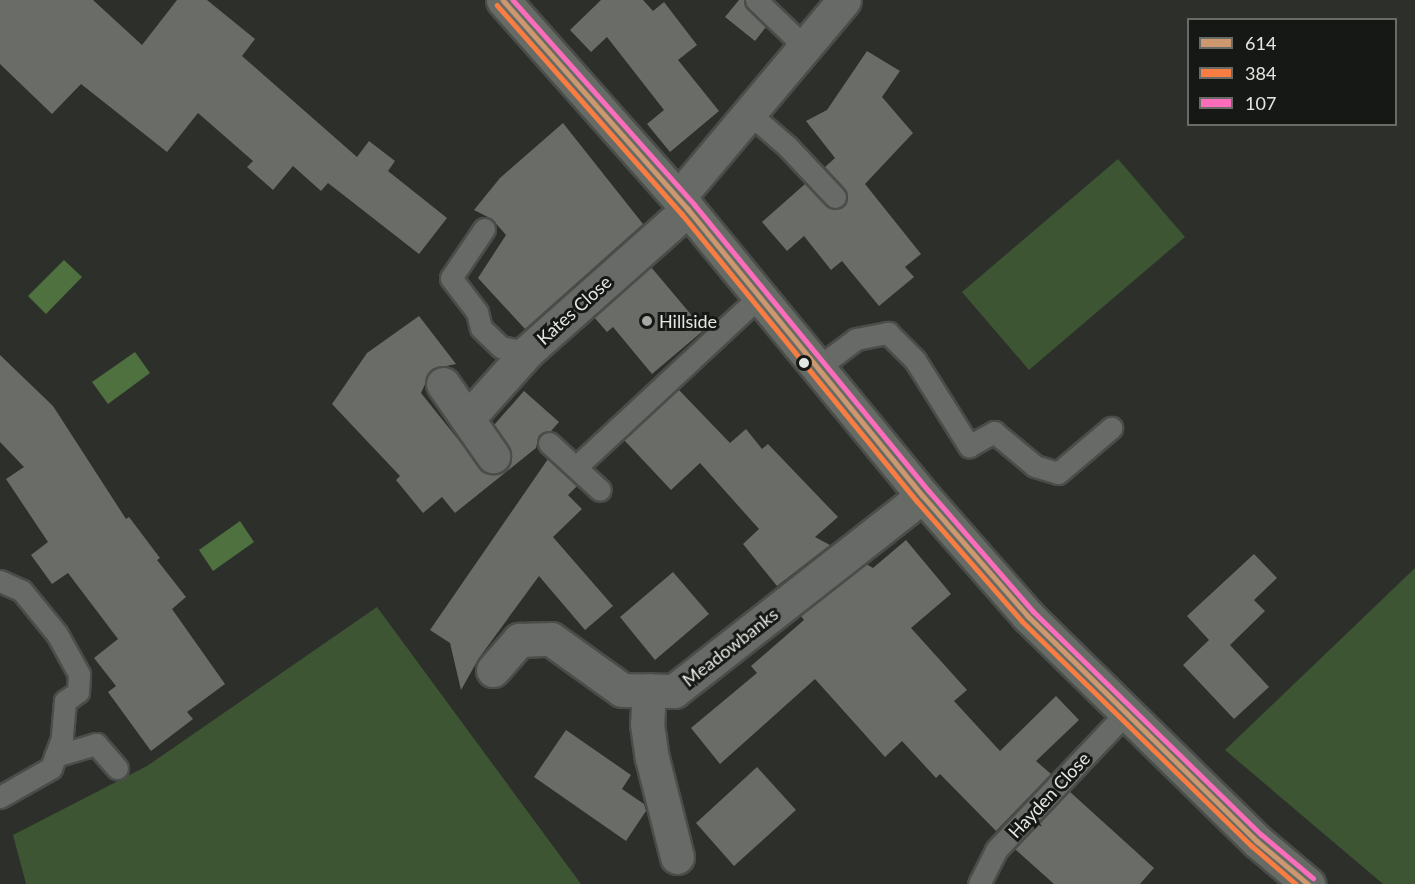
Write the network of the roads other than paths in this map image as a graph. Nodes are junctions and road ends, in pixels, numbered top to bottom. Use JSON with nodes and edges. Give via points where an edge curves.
{"nodes":[{"id":1,"x":503,"y":0,"type":"edge"},
{"id":2,"x":756,"y":0,"type":"edge"},
{"id":3,"x":844,"y":0,"type":"edge"},
{"id":4,"x":805,"y":47,"type":"junction"},
{"id":5,"x":750,"y":114,"type":"junction"},
{"id":6,"x":835,"y":197,"type":"dead end"},
{"id":7,"x":683,"y":204,"type":"junction"},
{"id":8,"x":484,"y":229,"type":"dead end"},
{"id":9,"x":760,"y":296,"type":"junction"},
{"id":10,"x":527,"y":352,"type":"junction"},
{"id":11,"x":820,"y":366,"type":"junction"},
{"id":12,"x":443,"y":384,"type":"dead end"},
{"id":13,"x":468,"y":418,"type":"junction"},
{"id":14,"x":1111,"y":428,"type":"dead end"},
{"id":15,"x":549,"y":443,"type":"dead end"},
{"id":16,"x":493,"y":456,"type":"dead end"},
{"id":17,"x":576,"y":467,"type":"junction"},
{"id":18,"x":600,"y":490,"type":"dead end"},
{"id":19,"x":923,"y":496,"type":"junction"},
{"id":20,"x":0,"y":581,"type":"edge"},
{"id":21,"x":493,"y":670,"type":"dead end"},
{"id":22,"x":649,"y":690,"type":"junction"},
{"id":23,"x":1128,"y":711,"type":"junction"},
{"id":24,"x":55,"y":756,"type":"junction"},
{"id":25,"x":117,"y":768,"type":"dead end"},
{"id":26,"x":0,"y":797,"type":"edge"},
{"id":27,"x":677,"y":856,"type":"dead end"},
{"id":28,"x":979,"y":884,"type":"edge"},
{"id":29,"x":1308,"y":884,"type":"edge"}],
"edges":[{"from":1,"to":7,"type":"main road"},
{"from":2,"to":4,"type":"lane"},
{"from":3,"to":4,"type":"street","name":"Kates Close"},
{"from":4,"to":5,"type":"street","name":"Kates Close"},
{"from":5,"to":6,"type":"lane","via":[[788,146]]},
{"from":5,"to":7,"type":"street","name":"Kates Close"},
{"from":7,"to":9,"type":"main road"},
{"from":7,"to":10,"type":"street","name":"Kates Close"},
{"from":8,"to":10,"type":"lane","via":[[451,278],[477,312],[481,328],[501,346]]},
{"from":9,"to":11,"type":"main road"},
{"from":9,"to":17,"type":"lane"},
{"from":10,"to":13,"type":"street","name":"Kates Close"},
{"from":11,"to":14,"type":"lane","via":[[856,339],[888,333],[915,360],[969,446],[994,432],[1035,466],[1058,473]]},
{"from":11,"to":19,"type":"main road"},
{"from":12,"to":13,"type":"street"},
{"from":13,"to":16,"type":"street"},
{"from":15,"to":17,"type":"lane"},
{"from":17,"to":18,"type":"lane"},
{"from":19,"to":22,"type":"street","name":"Meadowbanks","via":[[674,691]]},
{"from":19,"to":23,"type":"main road","via":[[1028,616]]},
{"from":20,"to":24,"type":"lane","via":[[22,591],[57,634],[79,674],[78,692],[65,701],[62,738]]},
{"from":21,"to":22,"type":"street","name":"Meadowbanks","via":[[519,640],[551,639],[622,690]]},
{"from":22,"to":27,"type":"street","via":[[647,724],[652,758]]},
{"from":23,"to":28,"type":"lane","name":"Hayden Close","via":[[996,850]]},
{"from":23,"to":29,"type":"main road","via":[[1257,841]]},
{"from":24,"to":25,"type":"lane","via":[[96,744]]},
{"from":24,"to":26,"type":"lane","via":[[51,768]]}]}
